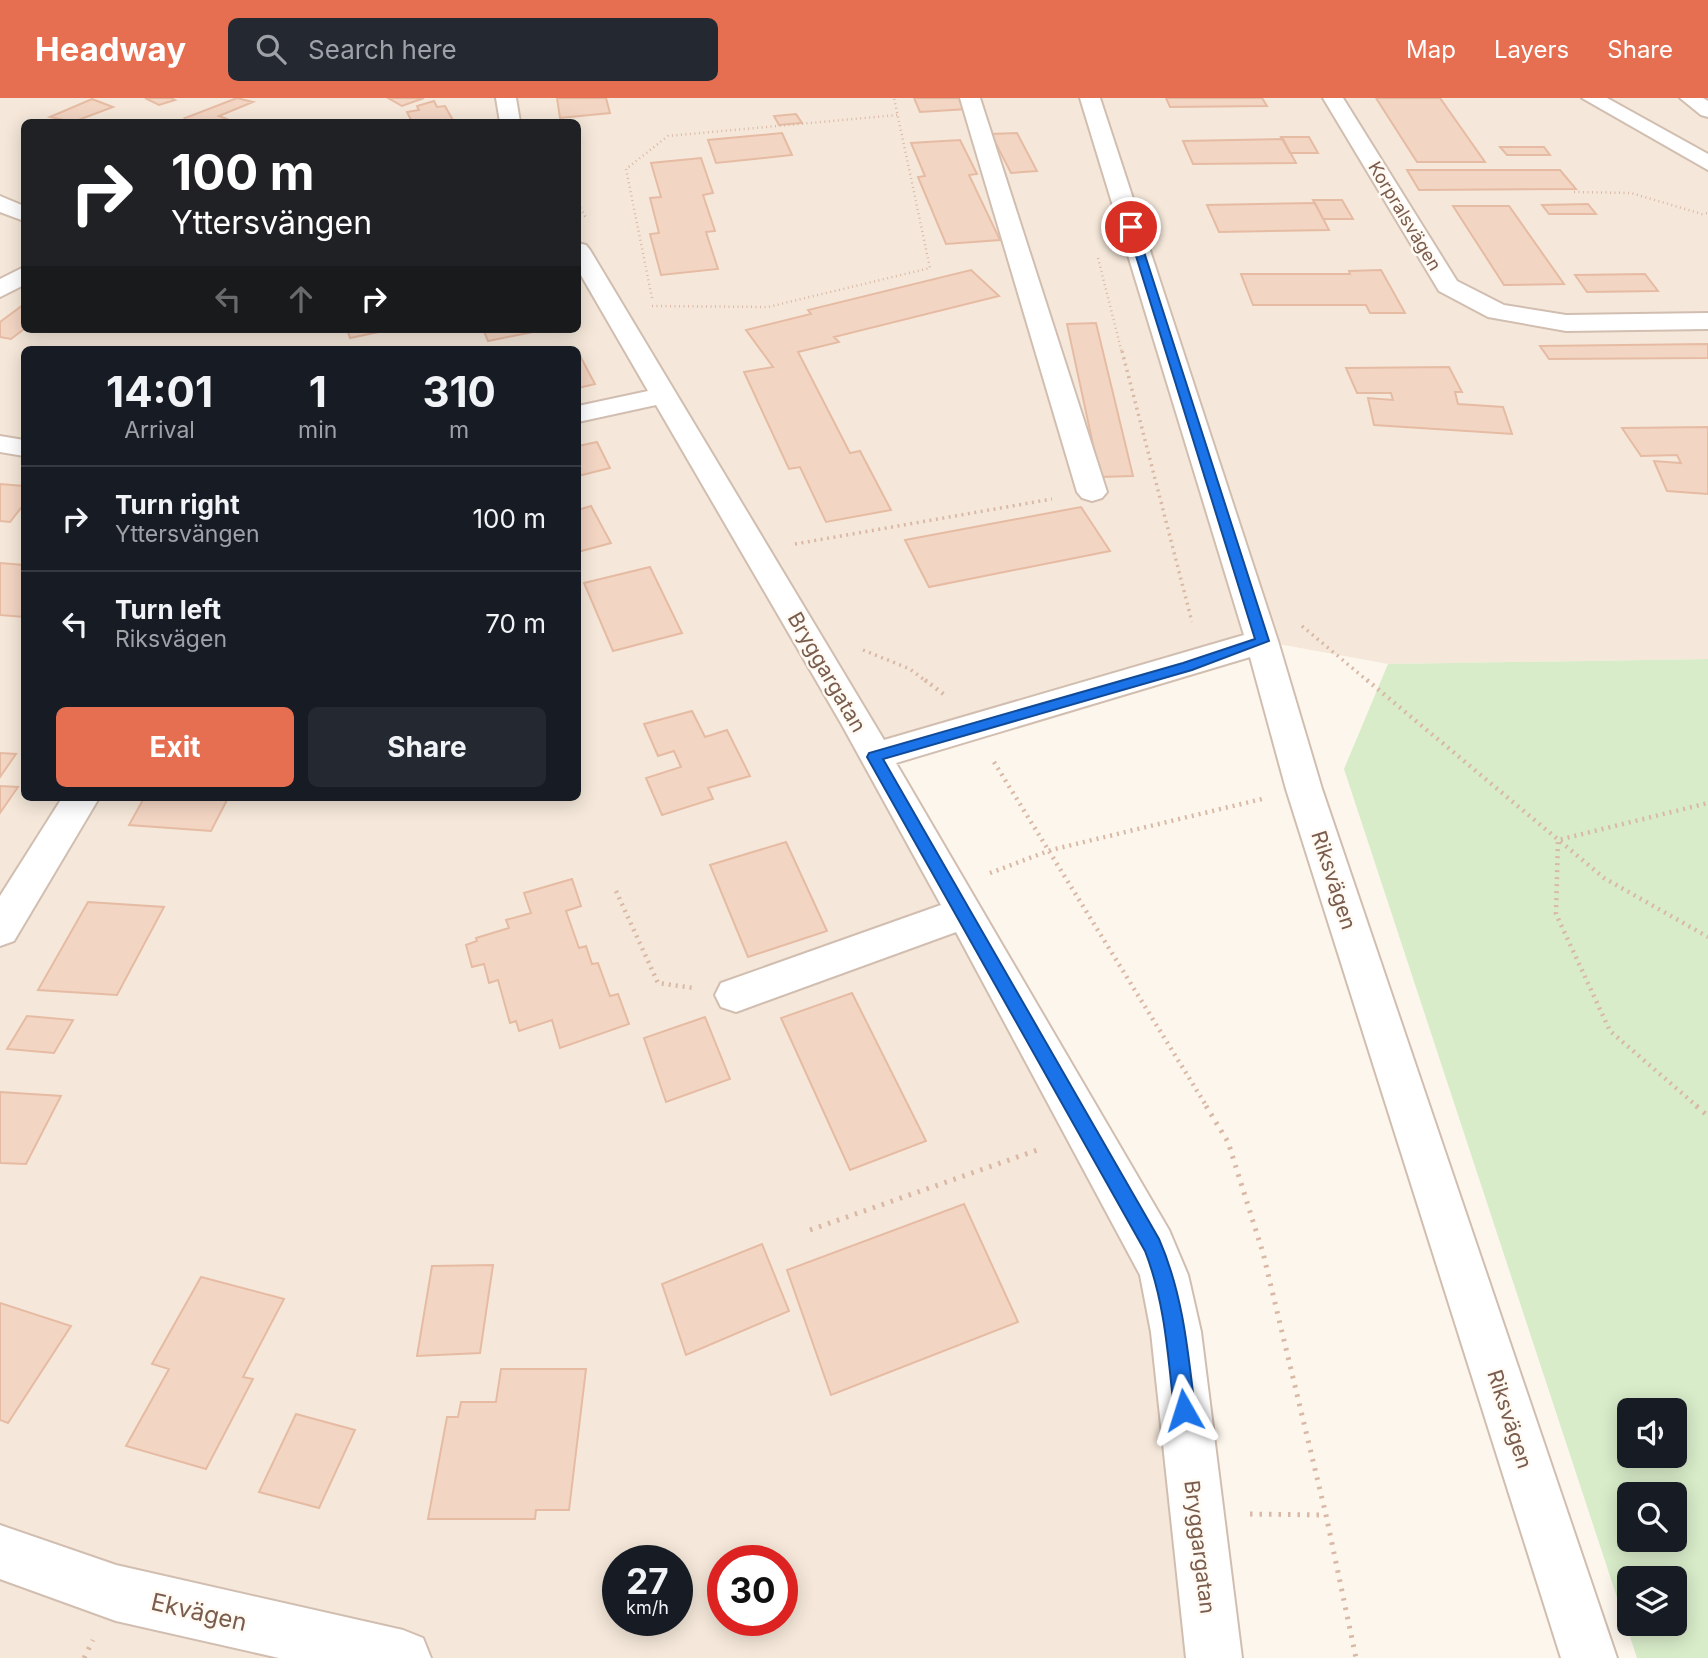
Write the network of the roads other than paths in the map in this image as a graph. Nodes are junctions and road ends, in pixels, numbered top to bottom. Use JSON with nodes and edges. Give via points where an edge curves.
{"nodes":[{"id":1,"x":506,"y":98,"type":"edge"},
{"id":2,"x":970,"y":98,"type":"edge"},
{"id":3,"x":1090,"y":98,"type":"edge"},
{"id":4,"x":1333,"y":98,"type":"edge"},
{"id":5,"x":1592,"y":98,"type":"edge"},
{"id":6,"x":1690,"y":98,"type":"edge"},
{"id":7,"x":1708,"y":111,"type":"edge"},
{"id":8,"x":510,"y":119,"type":"edge"},
{"id":9,"x":1708,"y":163,"type":"edge"},
{"id":10,"x":0,"y":203,"type":"edge"},
{"id":11,"x":21,"y":213,"type":"edge"},
{"id":12,"x":584,"y":238,"type":"edge"},
{"id":13,"x":21,"y":276,"type":"edge"},
{"id":14,"x":0,"y":290,"type":"edge"},
{"id":15,"x":1708,"y":321,"type":"edge"},
{"id":16,"x":662,"y":397,"type":"junction"},
{"id":17,"x":581,"y":413,"type":"edge"},
{"id":18,"x":0,"y":444,"type":"edge"},
{"id":19,"x":21,"y":447,"type":"edge"},
{"id":20,"x":1092,"y":492,"type":"road end"},
{"id":21,"x":1279,"y":631,"type":"junction"},
{"id":22,"x":874,"y":757,"type":"junction"},
{"id":23,"x":79,"y":801,"type":"edge"},
{"id":24,"x":958,"y":900,"type":"junction"},
{"id":25,"x":0,"y":930,"type":"edge"},
{"id":26,"x":736,"y":995,"type":"road end"},
{"id":27,"x":0,"y":1552,"type":"edge"},
{"id":28,"x":403,"y":1658,"type":"edge"},
{"id":29,"x":1214,"y":1658,"type":"edge"},
{"id":30,"x":1589,"y":1658,"type":"edge"}],
"edges":[{"from":1,"to":8,"type":"street"},
{"from":2,"to":20,"type":"street"},
{"from":3,"to":21,"type":"street","name":"Riksvägen"},
{"from":4,"to":15,"type":"street","name":"Korpralsvägen","via":[[1448,286],[1497,312],[1566,323]]},
{"from":5,"to":9,"type":"street"},
{"from":6,"to":7,"type":"street"},
{"from":10,"to":11,"type":"street"},
{"from":12,"to":16,"type":"street","name":"Bryggargatan"},
{"from":13,"to":14,"type":"street"},
{"from":16,"to":17,"type":"street"},
{"from":16,"to":22,"type":"street","name":"Bryggargatan"},
{"from":18,"to":19,"type":"street"},
{"from":21,"to":22,"type":"street","via":[[1188,666]]},
{"from":21,"to":30,"type":"street","name":"Riksvägen","via":[[1304,789]]},
{"from":22,"to":24,"type":"street","name":"Bryggargatan"},
{"from":23,"to":25,"type":"street"},
{"from":24,"to":26,"type":"street"},
{"from":24,"to":29,"type":"street","name":"Bryggargatan","via":[[1153,1246],[1164,1275],[1176,1332]]},
{"from":27,"to":28,"type":"street","name":"Ekvägen","via":[[116,1593]]}]}
